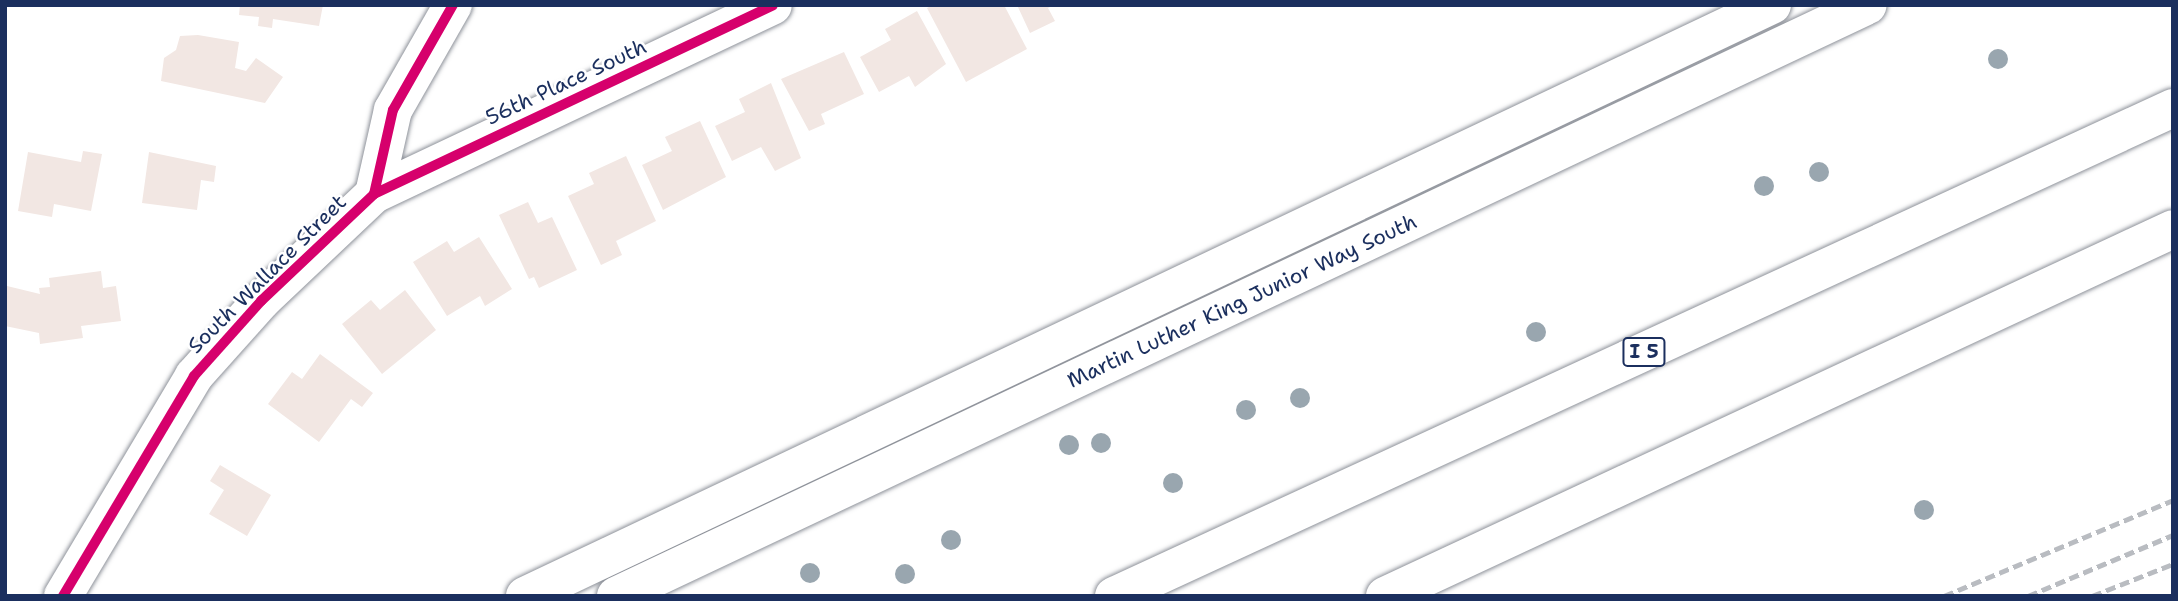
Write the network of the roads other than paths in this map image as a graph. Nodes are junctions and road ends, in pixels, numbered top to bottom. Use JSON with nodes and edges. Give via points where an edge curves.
{"nodes":[{"id":1,"x":453,"y":5,"type":"edge"},
{"id":2,"x":774,"y":5,"type":"edge"},
{"id":3,"x":1772,"y":5,"type":"edge"},
{"id":4,"x":1868,"y":5,"type":"edge"},
{"id":5,"x":2173,"y":108,"type":"edge"},
{"id":6,"x":374,"y":194,"type":"junction"},
{"id":7,"x":2173,"y":229,"type":"edge"},
{"id":8,"x":63,"y":596,"type":"edge"},
{"id":9,"x":524,"y":596,"type":"edge"},
{"id":10,"x":616,"y":596,"type":"edge"},
{"id":11,"x":1114,"y":596,"type":"edge"},
{"id":12,"x":1385,"y":596,"type":"edge"}],
"edges":[{"from":1,"to":6,"type":"main road","name":"South Wallace Street","via":[[393,110]]},
{"from":2,"to":6,"type":"main road","name":"56th Place South"},
{"from":3,"to":9,"type":"main road","name":"Martin Luther King Junior Way South"},
{"from":4,"to":10,"type":"main road","name":"Martin Luther King Junior Way South"},
{"from":5,"to":11,"type":"main road","number":"I 5"},
{"from":6,"to":8,"type":"main road","name":"South Wallace Street","via":[[261,301],[194,376]]},
{"from":7,"to":12,"type":"main road"}]}
